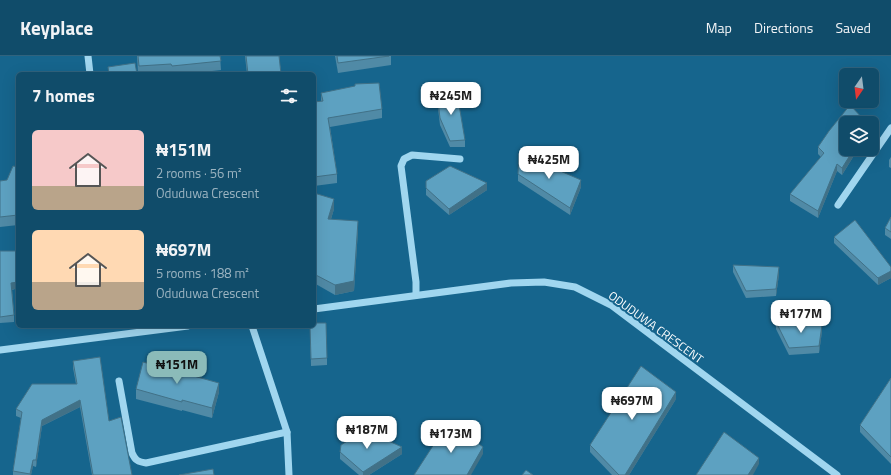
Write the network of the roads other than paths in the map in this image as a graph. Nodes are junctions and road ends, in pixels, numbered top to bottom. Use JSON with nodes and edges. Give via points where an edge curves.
{"nodes":[{"id":1,"x":88,"y":56,"type":"edge"},
{"id":2,"x":90,"y":72,"type":"edge"},
{"id":3,"x":891,"y":128,"type":"edge"},
{"id":4,"x":460,"y":159,"type":"dead end"},
{"id":5,"x":838,"y":205,"type":"dead end"},
{"id":6,"x":416,"y":295,"type":"junction"},
{"id":7,"x":316,"y":309,"type":"edge"},
{"id":8,"x":121,"y":328,"type":"edge"},
{"id":9,"x":172,"y":328,"type":"edge"},
{"id":10,"x":253,"y":328,"type":"edge"},
{"id":11,"x":122,"y":334,"type":"junction"},
{"id":12,"x":0,"y":350,"type":"edge"},
{"id":13,"x":119,"y":381,"type":"dead end"},
{"id":14,"x":287,"y":432,"type":"junction"},
{"id":15,"x":289,"y":475,"type":"edge"},
{"id":16,"x":837,"y":475,"type":"edge"}],
"edges":[{"from":1,"to":2,"type":"street"},
{"from":3,"to":5,"type":"street"},
{"from":4,"to":6,"type":"street","via":[[412,155],[404,159],[401,166]]},
{"from":6,"to":7,"type":"street","name":"ODUDUWA CRESCENT"},
{"from":6,"to":16,"type":"street","name":"ODUDUWA CRESCENT","via":[[511,283],[544,282],[575,287],[610,305]]},
{"from":8,"to":11,"type":"street"},
{"from":9,"to":11,"type":"street"},
{"from":10,"to":14,"type":"street"},
{"from":11,"to":12,"type":"street"},
{"from":13,"to":14,"type":"street","via":[[132,453],[140,462],[146,463]]},
{"from":14,"to":15,"type":"street"}]}
